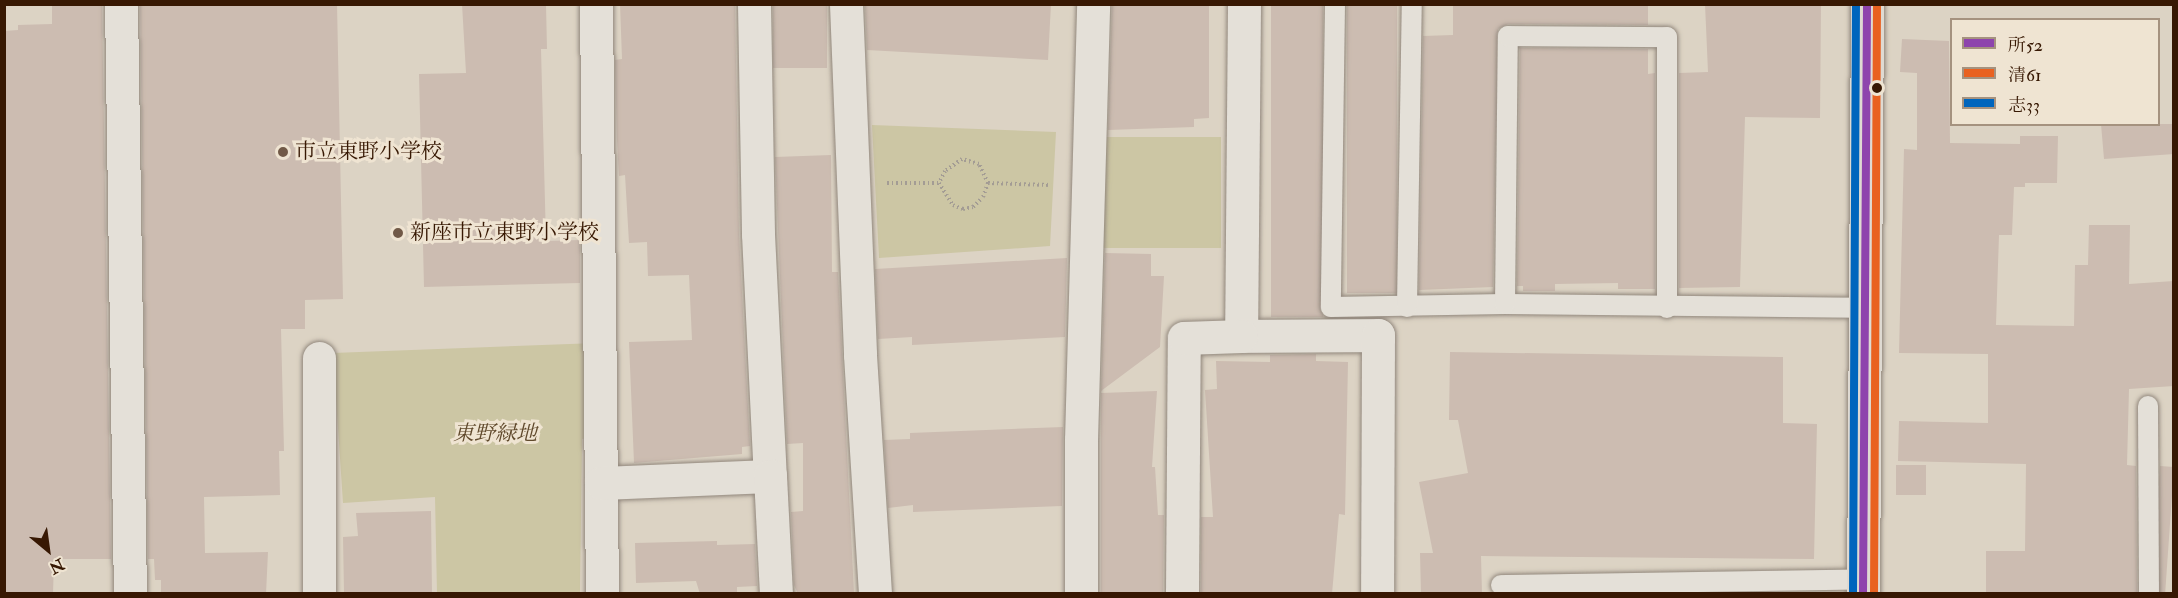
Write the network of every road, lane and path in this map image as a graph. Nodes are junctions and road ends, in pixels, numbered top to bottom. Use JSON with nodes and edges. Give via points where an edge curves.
{"nodes":[{"id":1,"x":121,"y":4,"type":"edge"},
{"id":2,"x":596,"y":4,"type":"edge"},
{"id":3,"x":754,"y":4,"type":"edge"},
{"id":4,"x":846,"y":4,"type":"edge"},
{"id":5,"x":1094,"y":4,"type":"edge"},
{"id":6,"x":1244,"y":4,"type":"edge"},
{"id":7,"x":1335,"y":4,"type":"edge"},
{"id":8,"x":1412,"y":4,"type":"edge"},
{"id":9,"x":1867,"y":4,"type":"edge"},
{"id":10,"x":853,"y":181,"type":"junction"},
{"id":11,"x":939,"y":183,"type":"junction"},
{"id":12,"x":988,"y":183,"type":"junction"},
{"id":13,"x":1051,"y":185,"type":"dead end"},
{"id":14,"x":1505,"y":304,"type":"junction"},
{"id":15,"x":1407,"y":307,"type":"junction"},
{"id":16,"x":1667,"y":308,"type":"junction"},
{"id":17,"x":1864,"y":308,"type":"junction"},
{"id":18,"x":1241,"y":336,"type":"junction"},
{"id":19,"x":319,"y":358,"type":"dead end"},
{"id":20,"x":2148,"y":406,"type":"dead end"},
{"id":21,"x":770,"y":476,"type":"junction"},
{"id":22,"x":600,"y":483,"type":"junction"},
{"id":23,"x":1501,"y":585,"type":"dead end"},
{"id":24,"x":1863,"y":586,"type":"edge"},
{"id":25,"x":130,"y":594,"type":"edge"},
{"id":26,"x":318,"y":594,"type":"edge"},
{"id":27,"x":602,"y":594,"type":"edge"},
{"id":28,"x":776,"y":594,"type":"edge"},
{"id":29,"x":874,"y":594,"type":"edge"},
{"id":30,"x":1081,"y":594,"type":"edge"},
{"id":31,"x":1182,"y":594,"type":"edge"},
{"id":32,"x":1377,"y":594,"type":"edge"},
{"id":33,"x":2149,"y":594,"type":"edge"}],
"edges":[{"from":1,"to":25,"type":"street"},
{"from":2,"to":22,"type":"street"},
{"from":3,"to":21,"type":"street","via":[[758,234]]},
{"from":4,"to":10,"type":"street"},
{"from":5,"to":30,"type":"street","via":[[1081,441]]},
{"from":6,"to":18,"type":"street"},
{"from":7,"to":15,"type":"lane","via":[[1331,308]]},
{"from":8,"to":15,"type":"lane"},
{"from":9,"to":17,"type":"main road"},
{"from":10,"to":11,"type":"path"},
{"from":10,"to":29,"type":"street"},
{"from":11,"to":12,"type":"path","via":[[945,171],[962,159],[979,164]]},
{"from":11,"to":12,"type":"path","via":[[953,205],[963,209],[973,207],[983,197]]},
{"from":12,"to":13,"type":"path"},
{"from":14,"to":15,"type":"lane"},
{"from":14,"to":16,"type":"lane"},
{"from":14,"to":16,"type":"lane","via":[[1508,36],[1667,37]]},
{"from":16,"to":17,"type":"lane"},
{"from":17,"to":24,"type":"main road"},
{"from":18,"to":31,"type":"street","via":[[1184,338]]},
{"from":18,"to":32,"type":"street","via":[[1378,335]]},
{"from":19,"to":26,"type":"street"},
{"from":20,"to":33,"type":"lane"},
{"from":21,"to":22,"type":"street"},
{"from":21,"to":28,"type":"street"},
{"from":22,"to":27,"type":"street"},
{"from":23,"to":24,"type":"lane"}]}
